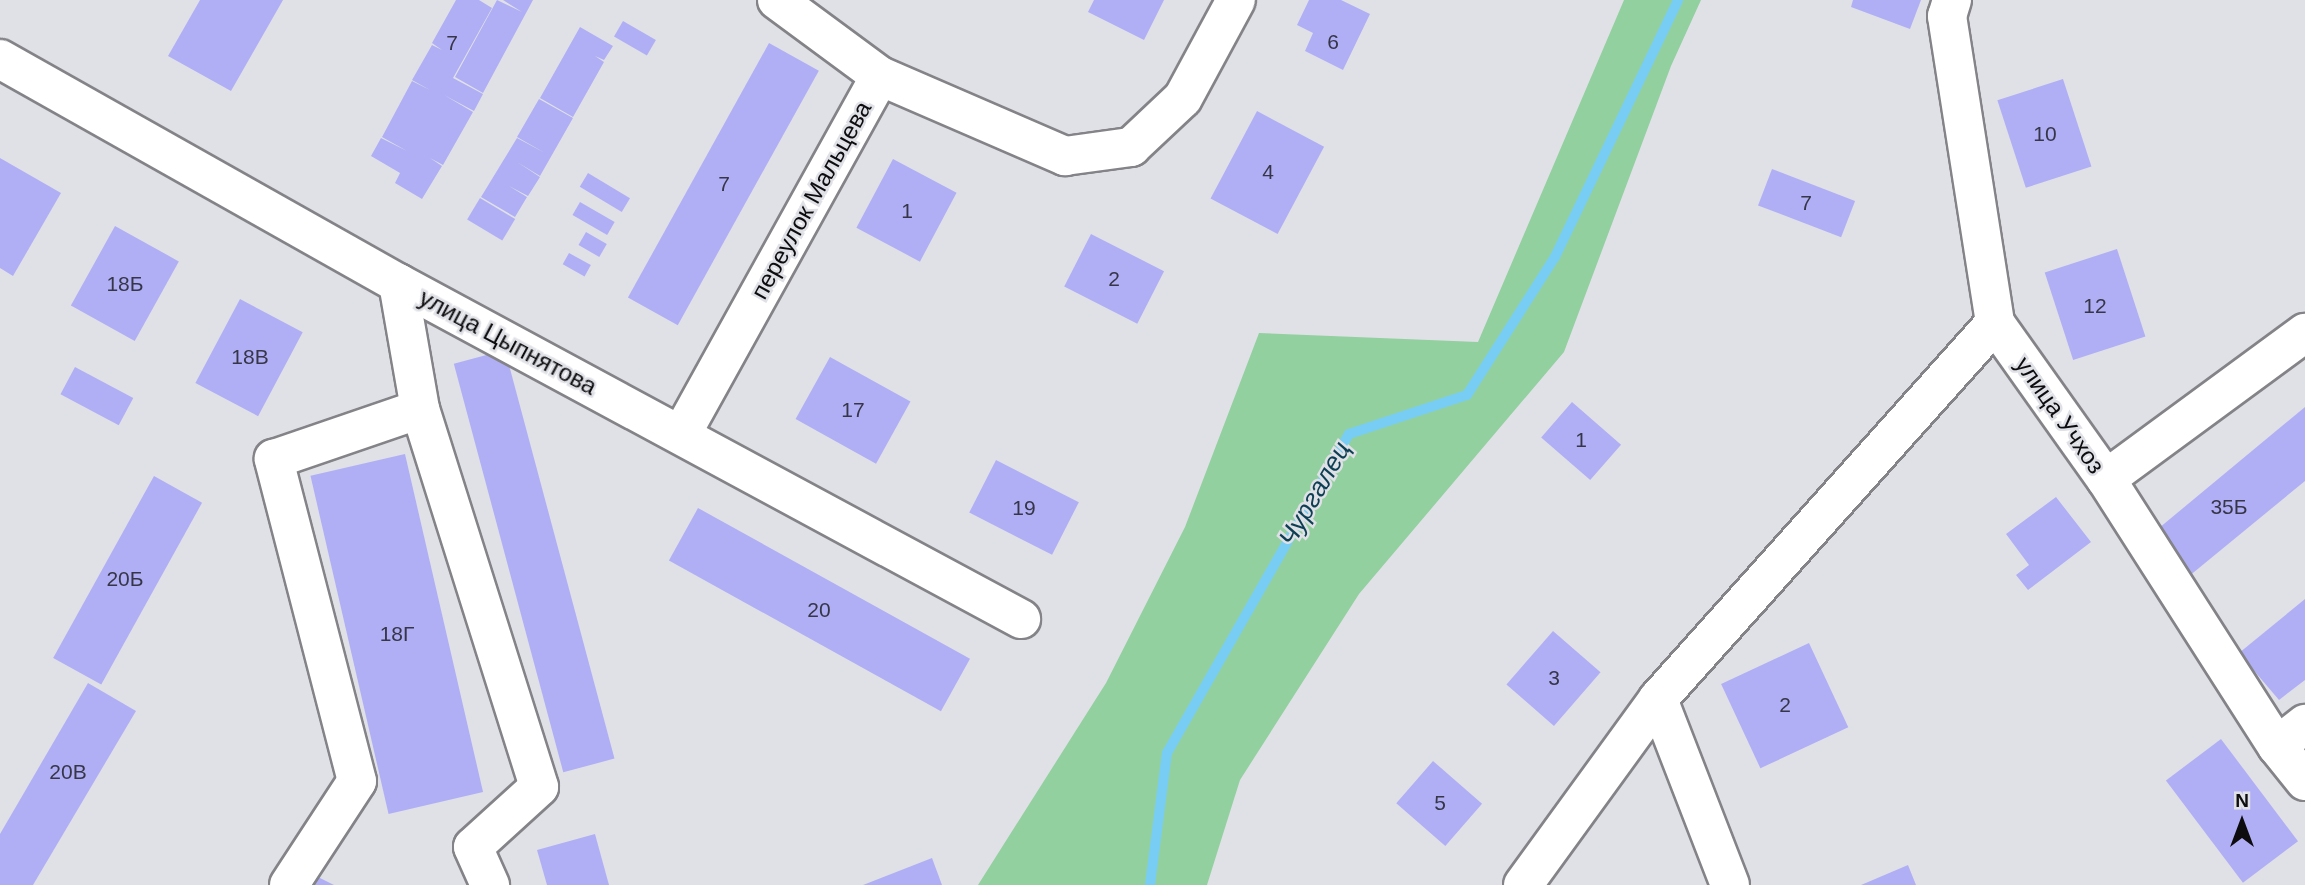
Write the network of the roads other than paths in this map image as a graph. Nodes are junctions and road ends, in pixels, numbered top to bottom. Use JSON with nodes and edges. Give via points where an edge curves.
{"nodes":[{"id":1,"x":777,"y":0,"type":"edge"},
{"id":2,"x":1236,"y":0,"type":"edge"},
{"id":3,"x":1952,"y":0,"type":"edge"},
{"id":4,"x":0,"y":59,"type":"edge"},
{"id":5,"x":880,"y":76,"type":"junction"},
{"id":6,"x":398,"y":283,"type":"junction"},
{"id":7,"x":1995,"y":323,"type":"junction"},
{"id":8,"x":2305,"y":333,"type":"edge"},
{"id":9,"x":420,"y":409,"type":"junction"},
{"id":10,"x":681,"y":436,"type":"junction"},
{"id":11,"x":2106,"y":479,"type":"junction"},
{"id":12,"x":1021,"y":619,"type":"dead end"},
{"id":13,"x":1658,"y":699,"type":"junction"},
{"id":14,"x":2291,"y":735,"type":"edge"},
{"id":15,"x":2305,"y":781,"type":"edge"},
{"id":16,"x":289,"y":885,"type":"edge"},
{"id":17,"x":490,"y":885,"type":"edge"},
{"id":18,"x":1522,"y":885,"type":"edge"},
{"id":19,"x":1730,"y":885,"type":"edge"}],
"edges":[{"from":1,"to":5,"type":"street","name":"переулок Мальцева"},
{"from":2,"to":5,"type":"street","via":[[1184,98],[1131,147],[1065,156]]},
{"from":3,"to":7,"type":"street","name":"улица Учхоз","via":[[1947,16]]},
{"from":4,"to":6,"type":"street","name":"улица Цыпнятова"},
{"from":5,"to":10,"type":"street","name":"переулок Мальцева"},
{"from":6,"to":9,"type":"street"},
{"from":6,"to":10,"type":"street","name":"улица Цыпнятова"},
{"from":7,"to":11,"type":"street","name":"улица Учхоз"},
{"from":7,"to":13,"type":"street"},
{"from":8,"to":11,"type":"street"},
{"from":9,"to":16,"type":"street","via":[[274,459],[357,781]]},
{"from":9,"to":17,"type":"street","via":[[539,787],[473,847]]},
{"from":10,"to":12,"type":"street","name":"улица Цыпнятова"},
{"from":11,"to":14,"type":"street","name":"улица Учхоз"},
{"from":13,"to":18,"type":"street"},
{"from":13,"to":19,"type":"street"},
{"from":14,"to":15,"type":"street","name":"улица Учхоз"}]}
